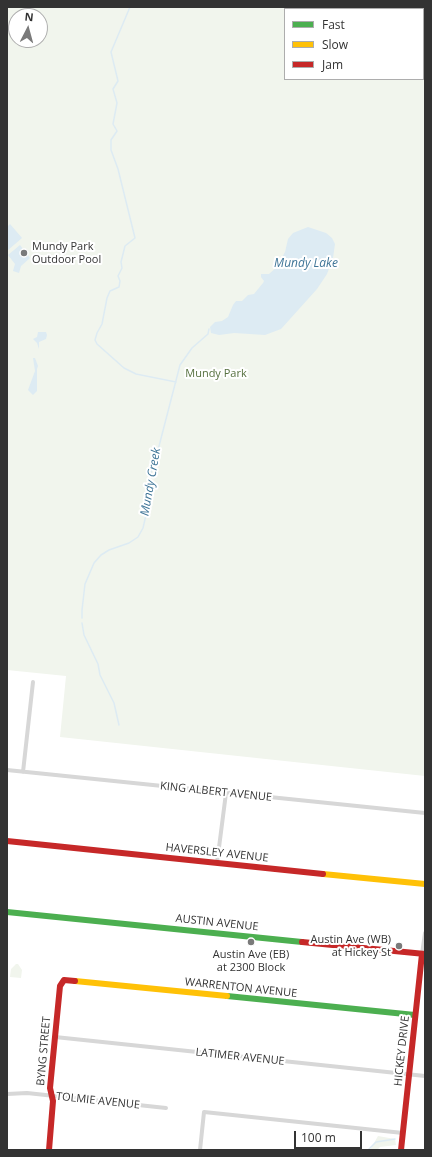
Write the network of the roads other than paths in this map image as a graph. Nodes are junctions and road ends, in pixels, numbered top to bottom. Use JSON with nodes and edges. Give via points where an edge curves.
{"nodes":[{"id":1,"x":34,"y":682,"type":"dead end"},
{"id":2,"x":7,"y":770,"type":"edge"},
{"id":3,"x":23,"y":772,"type":"junction"},
{"id":4,"x":226,"y":793,"type":"junction"},
{"id":5,"x":425,"y":813,"type":"edge"},
{"id":6,"x":7,"y":841,"type":"edge"},
{"id":7,"x":216,"y":863,"type":"junction"},
{"id":8,"x":425,"y":884,"type":"edge"},
{"id":9,"x":7,"y":912,"type":"edge"},
{"id":10,"x":425,"y":933,"type":"edge"},
{"id":11,"x":424,"y":954,"type":"edge"},
{"id":12,"x":66,"y":980,"type":"joint"},
{"id":13,"x":415,"y":1015,"type":"junction"},
{"id":14,"x":55,"y":1037,"type":"junction"},
{"id":15,"x":409,"y":1074,"type":"junction"},
{"id":16,"x":425,"y":1076,"type":"edge"},
{"id":17,"x":7,"y":1094,"type":"edge"},
{"id":18,"x":52,"y":1096,"type":"junction"},
{"id":19,"x":166,"y":1108,"type":"dead end"},
{"id":20,"x":403,"y":1133,"type":"junction"},
{"id":21,"x":49,"y":1150,"type":"edge"},
{"id":22,"x":200,"y":1150,"type":"edge"},
{"id":23,"x":401,"y":1150,"type":"edge"}],
"edges":[{"from":1,"to":3,"type":"street"},
{"from":2,"to":3,"type":"street","name":"KING ALBERT AVENUE"},
{"from":3,"to":4,"type":"street","name":"KING ALBERT AVENUE"},
{"from":4,"to":5,"type":"street","name":"KING ALBERT AVENUE"},
{"from":4,"to":7,"type":"street"},
{"from":6,"to":7,"type":"street","name":"HAVERSLEY AVENUE"},
{"from":7,"to":8,"type":"street","name":"HAVERSLEY AVENUE"},
{"from":9,"to":11,"type":"street","name":"AUSTIN AVENUE"},
{"from":10,"to":11,"type":"street"},
{"from":11,"to":13,"type":"street","name":"HICKEY DRIVE"},
{"from":12,"to":13,"type":"street","name":"WARRENTON AVENUE"},
{"from":12,"to":14,"type":"street","name":"BYNG STREET","via":[[61,982],[60,986]]},
{"from":13,"to":15,"type":"street","name":"HICKEY DRIVE"},
{"from":14,"to":15,"type":"street","name":"LATIMER AVENUE"},
{"from":14,"to":18,"type":"street","name":"BYNG STREET","via":[[50,1088]]},
{"from":15,"to":16,"type":"street","name":"LATIMER AVENUE"},
{"from":15,"to":20,"type":"street","name":"HICKEY DRIVE"},
{"from":17,"to":18,"type":"street","name":"TOLMIE AVENUE","via":[[21,1092]]},
{"from":18,"to":19,"type":"street","name":"TOLMIE AVENUE"},
{"from":18,"to":21,"type":"street","name":"BYNG STREET"},
{"from":20,"to":22,"type":"street","via":[[204,1112]]},
{"from":20,"to":23,"type":"street","name":"HICKEY DRIVE"}]}
